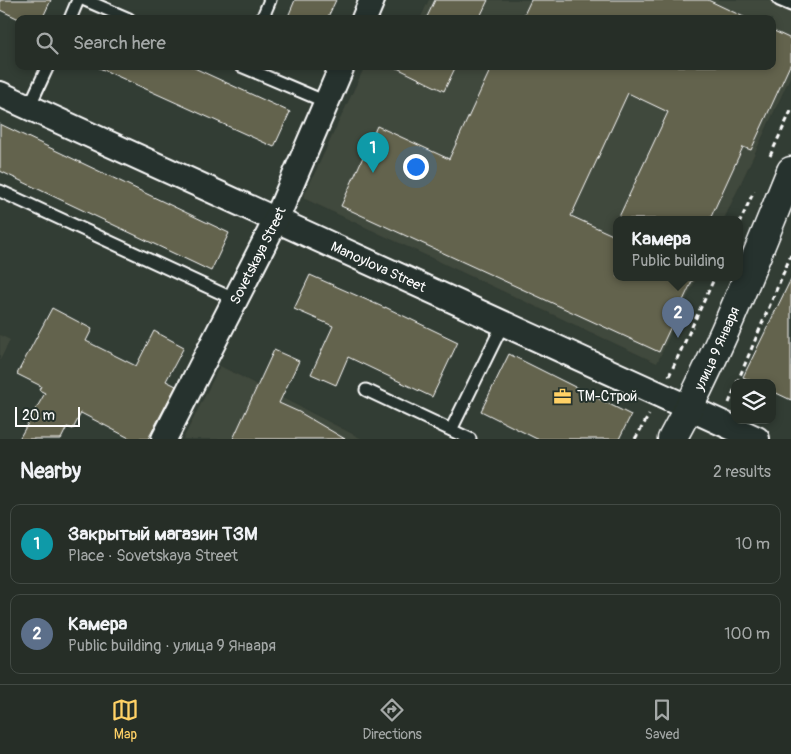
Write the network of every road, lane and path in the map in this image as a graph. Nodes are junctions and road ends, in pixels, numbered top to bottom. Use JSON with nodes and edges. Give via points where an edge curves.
{"nodes":[{"id":1,"x":78,"y":0,"type":"edge"},
{"id":2,"x":85,"y":0,"type":"edge"},
{"id":3,"x":270,"y":0,"type":"edge"},
{"id":4,"x":372,"y":0,"type":"edge"},
{"id":5,"x":780,"y":0,"type":"edge"},
{"id":6,"x":791,"y":5,"type":"edge"},
{"id":7,"x":72,"y":15,"type":"edge"},
{"id":8,"x":120,"y":15,"type":"edge"},
{"id":9,"x":264,"y":15,"type":"edge"},
{"id":10,"x":366,"y":15,"type":"edge"},
{"id":11,"x":46,"y":70,"type":"edge"},
{"id":12,"x":250,"y":70,"type":"edge"},
{"id":13,"x":340,"y":70,"type":"edge"},
{"id":14,"x":0,"y":94,"type":"edge"},
{"id":15,"x":326,"y":102,"type":"junction"},
{"id":16,"x":29,"y":107,"type":"junction"},
{"id":17,"x":791,"y":171,"type":"edge"},
{"id":18,"x":0,"y":191,"type":"edge"},
{"id":19,"x":276,"y":220,"type":"junction"},
{"id":20,"x":791,"y":254,"type":"edge"},
{"id":21,"x":713,"y":281,"type":"edge"},
{"id":22,"x":236,"y":300,"type":"junction"},
{"id":23,"x":503,"y":324,"type":"junction"},
{"id":24,"x":739,"y":379,"type":"edge"},
{"id":25,"x":366,"y":390,"type":"dead end"},
{"id":26,"x":660,"y":395,"type":"junction"},
{"id":27,"x":689,"y":408,"type":"junction"},
{"id":28,"x":451,"y":430,"type":"junction"},
{"id":29,"x":164,"y":439,"type":"edge"},
{"id":30,"x":470,"y":439,"type":"edge"},
{"id":31,"x":635,"y":439,"type":"edge"},
{"id":32,"x":672,"y":439,"type":"edge"},
{"id":33,"x":756,"y":439,"type":"edge"}],
"edges":[{"from":1,"to":7,"type":"lane"},
{"from":2,"to":8,"type":"lane"},
{"from":3,"to":9,"type":"lane"},
{"from":4,"to":10,"type":"street"},
{"from":5,"to":6,"type":"lane"},
{"from":11,"to":16,"type":"lane"},
{"from":12,"to":15,"type":"lane"},
{"from":13,"to":15,"type":"street","name":"Sovetskaya Street"},
{"from":14,"to":16,"type":"street","name":"Manoylova Street"},
{"from":15,"to":19,"type":"street","name":"Sovetskaya Street"},
{"from":16,"to":19,"type":"street","name":"Manoylova Street"},
{"from":17,"to":27,"type":"street","name":"улица 9 Января"},
{"from":18,"to":22,"type":"lane"},
{"from":19,"to":22,"type":"street","name":"Sovetskaya Street"},
{"from":19,"to":23,"type":"street","name":"Manoylova Street"},
{"from":20,"to":24,"type":"path"},
{"from":21,"to":26,"type":"path"},
{"from":22,"to":29,"type":"street","name":"Sovetskaya Street"},
{"from":23,"to":26,"type":"street","name":"Manoylova Street"},
{"from":23,"to":28,"type":"lane"},
{"from":25,"to":28,"type":"lane"},
{"from":26,"to":27,"type":"street","name":"Manoylova Street"},
{"from":26,"to":31,"type":"path"},
{"from":27,"to":32,"type":"street","name":"улица 9 Января"},
{"from":27,"to":33,"type":"street","name":"Manoylova Street"},
{"from":28,"to":30,"type":"lane"}]}
